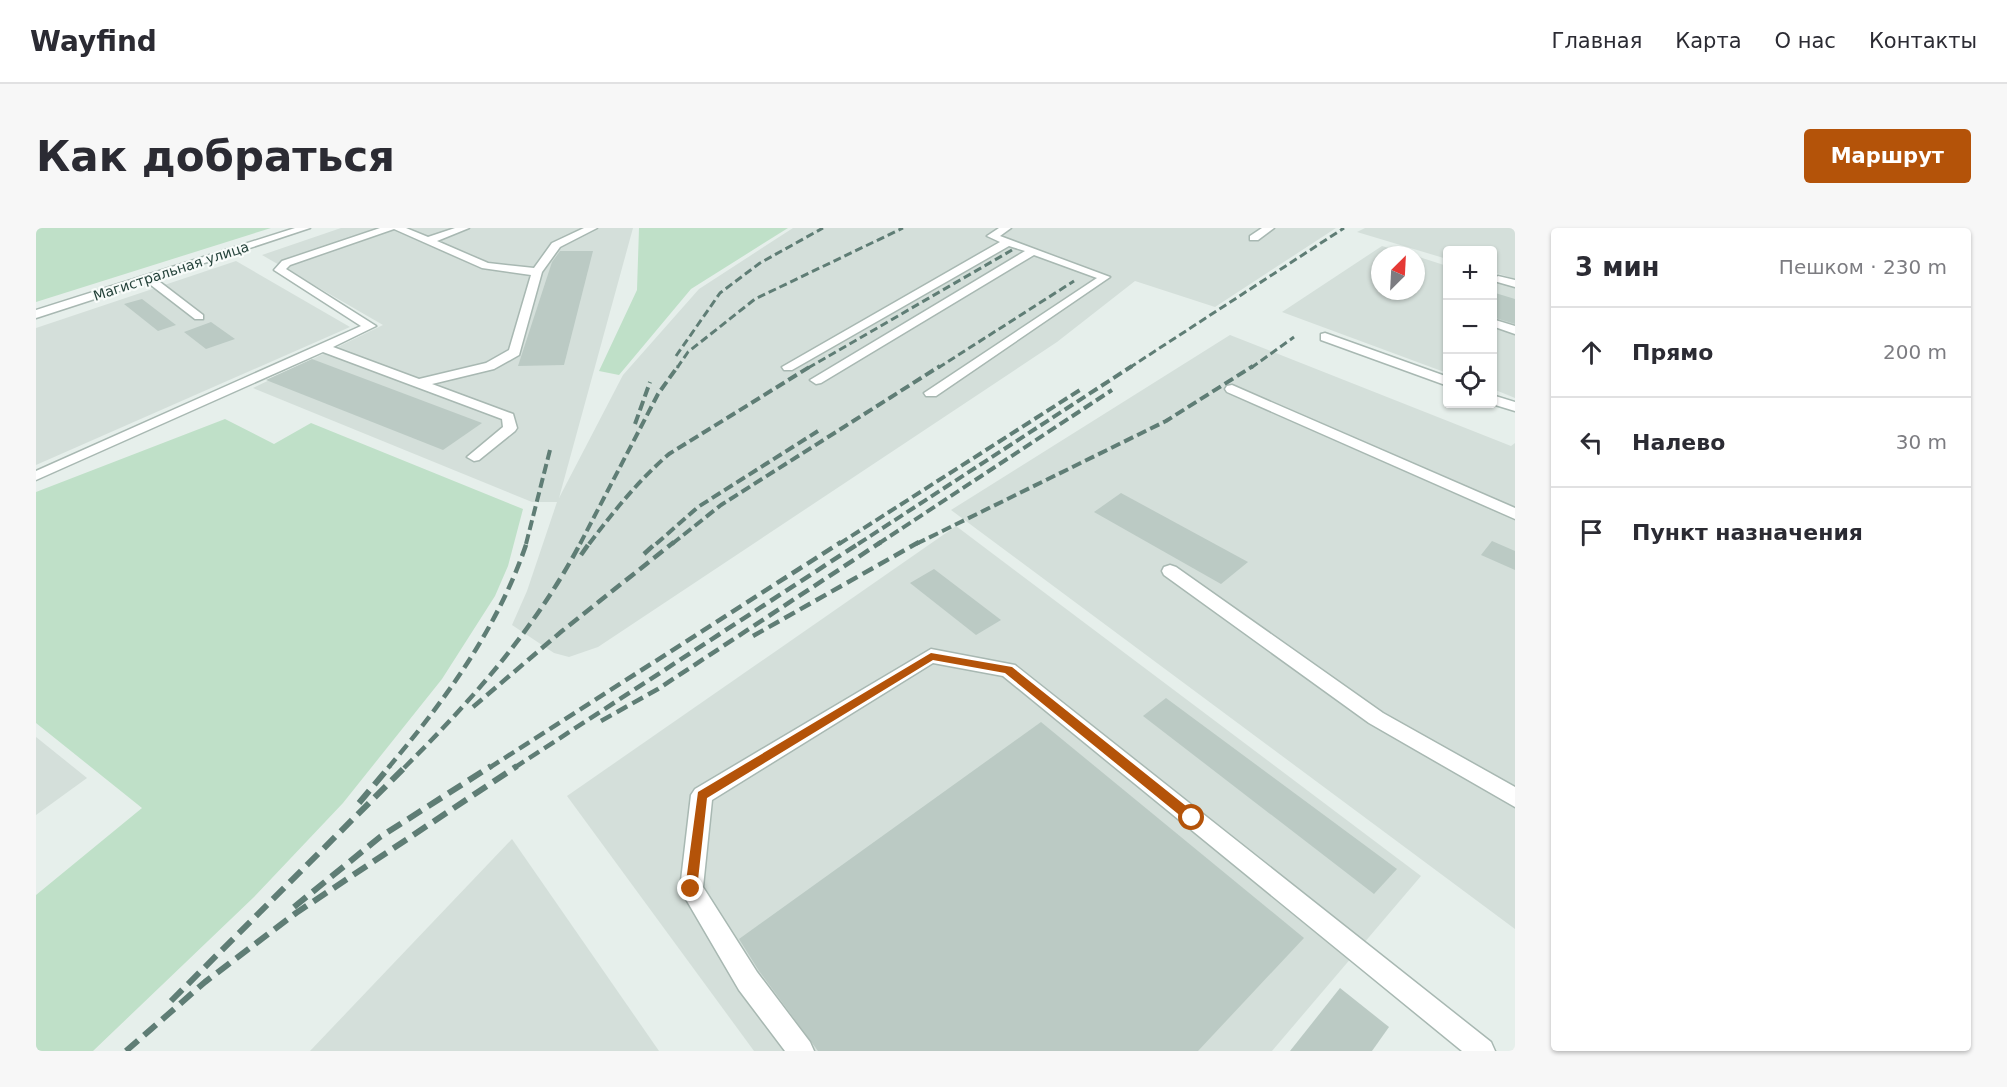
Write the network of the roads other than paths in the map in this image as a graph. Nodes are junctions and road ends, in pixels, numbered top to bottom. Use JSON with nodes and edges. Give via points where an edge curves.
{"nodes":[{"id":1,"x":390,"y":228,"type":"edge"},
{"id":2,"x":399,"y":228,"type":"edge"},
{"id":3,"x":464,"y":228,"type":"edge"},
{"id":4,"x":592,"y":228,"type":"edge"},
{"id":5,"x":1006,"y":228,"type":"edge"},
{"id":6,"x":1269,"y":228,"type":"edge"},
{"id":7,"x":308,"y":230,"type":"edge"},
{"id":8,"x":1254,"y":238,"type":"dead end"},
{"id":9,"x":428,"y":241,"type":"junction"},
{"id":10,"x":1008,"y":242,"type":"junction"},
{"id":11,"x":1033,"y":251,"type":"junction"},
{"id":12,"x":537,"y":272,"type":"junction"},
{"id":13,"x":148,"y":278,"type":"junction"},
{"id":14,"x":1498,"y":279,"type":"dead end"},
{"id":15,"x":1515,"y":284,"type":"edge"},
{"id":16,"x":36,"y":314,"type":"edge"},
{"id":17,"x":199,"y":317,"type":"dead end"},
{"id":18,"x":1497,"y":324,"type":"edge"},
{"id":19,"x":1515,"y":330,"type":"edge"},
{"id":20,"x":1325,"y":337,"type":"dead end"},
{"id":21,"x":321,"y":347,"type":"junction"},
{"id":22,"x":788,"y":367,"type":"dead end"},
{"id":23,"x":816,"y":380,"type":"dead end"},
{"id":24,"x":1443,"y":380,"type":"edge"},
{"id":25,"x":419,"y":383,"type":"junction"},
{"id":26,"x":1232,"y":389,"type":"dead end"},
{"id":27,"x":932,"y":393,"type":"dead end"},
{"id":28,"x":1497,"y":401,"type":"edge"},
{"id":29,"x":1515,"y":407,"type":"edge"},
{"id":30,"x":474,"y":457,"type":"dead end"},
{"id":31,"x":36,"y":476,"type":"edge"},
{"id":32,"x":1515,"y":514,"type":"edge"},
{"id":33,"x":1170,"y":571,"type":"dead end"},
{"id":34,"x":1515,"y":798,"type":"edge"},
{"id":35,"x":801,"y":1051,"type":"edge"},
{"id":36,"x":1482,"y":1051,"type":"edge"}],
"edges":[{"from":1,"to":21,"type":"street","via":[[329,243],[279,270],[370,326]]},
{"from":2,"to":9,"type":"street"},
{"from":3,"to":9,"type":"street"},
{"from":4,"to":12,"type":"street","via":[[556,245]]},
{"from":5,"to":10,"type":"street","via":[[992,236]]},
{"from":6,"to":8,"type":"street"},
{"from":7,"to":13,"type":"street","name":"Магистральная улица"},
{"from":9,"to":12,"type":"street","via":[[486,266]]},
{"from":10,"to":11,"type":"street"},
{"from":10,"to":22,"type":"street"},
{"from":11,"to":23,"type":"street"},
{"from":11,"to":27,"type":"street","via":[[1105,277]]},
{"from":12,"to":25,"type":"street","via":[[515,352],[490,366]]},
{"from":13,"to":16,"type":"street","name":"Магистральная улица"},
{"from":13,"to":17,"type":"street"},
{"from":14,"to":15,"type":"street"},
{"from":18,"to":19,"type":"street"},
{"from":20,"to":24,"type":"street"},
{"from":21,"to":25,"type":"street"},
{"from":21,"to":31,"type":"street"},
{"from":25,"to":30,"type":"street","via":[[508,417],[510,428]]},
{"from":26,"to":32,"type":"street"},
{"from":28,"to":29,"type":"street"},
{"from":33,"to":34,"type":"street","via":[[1376,718]]},
{"from":35,"to":36,"type":"street","via":[[748,981],[691,889],[702,795],[931,656],[1008,670]]}]}
